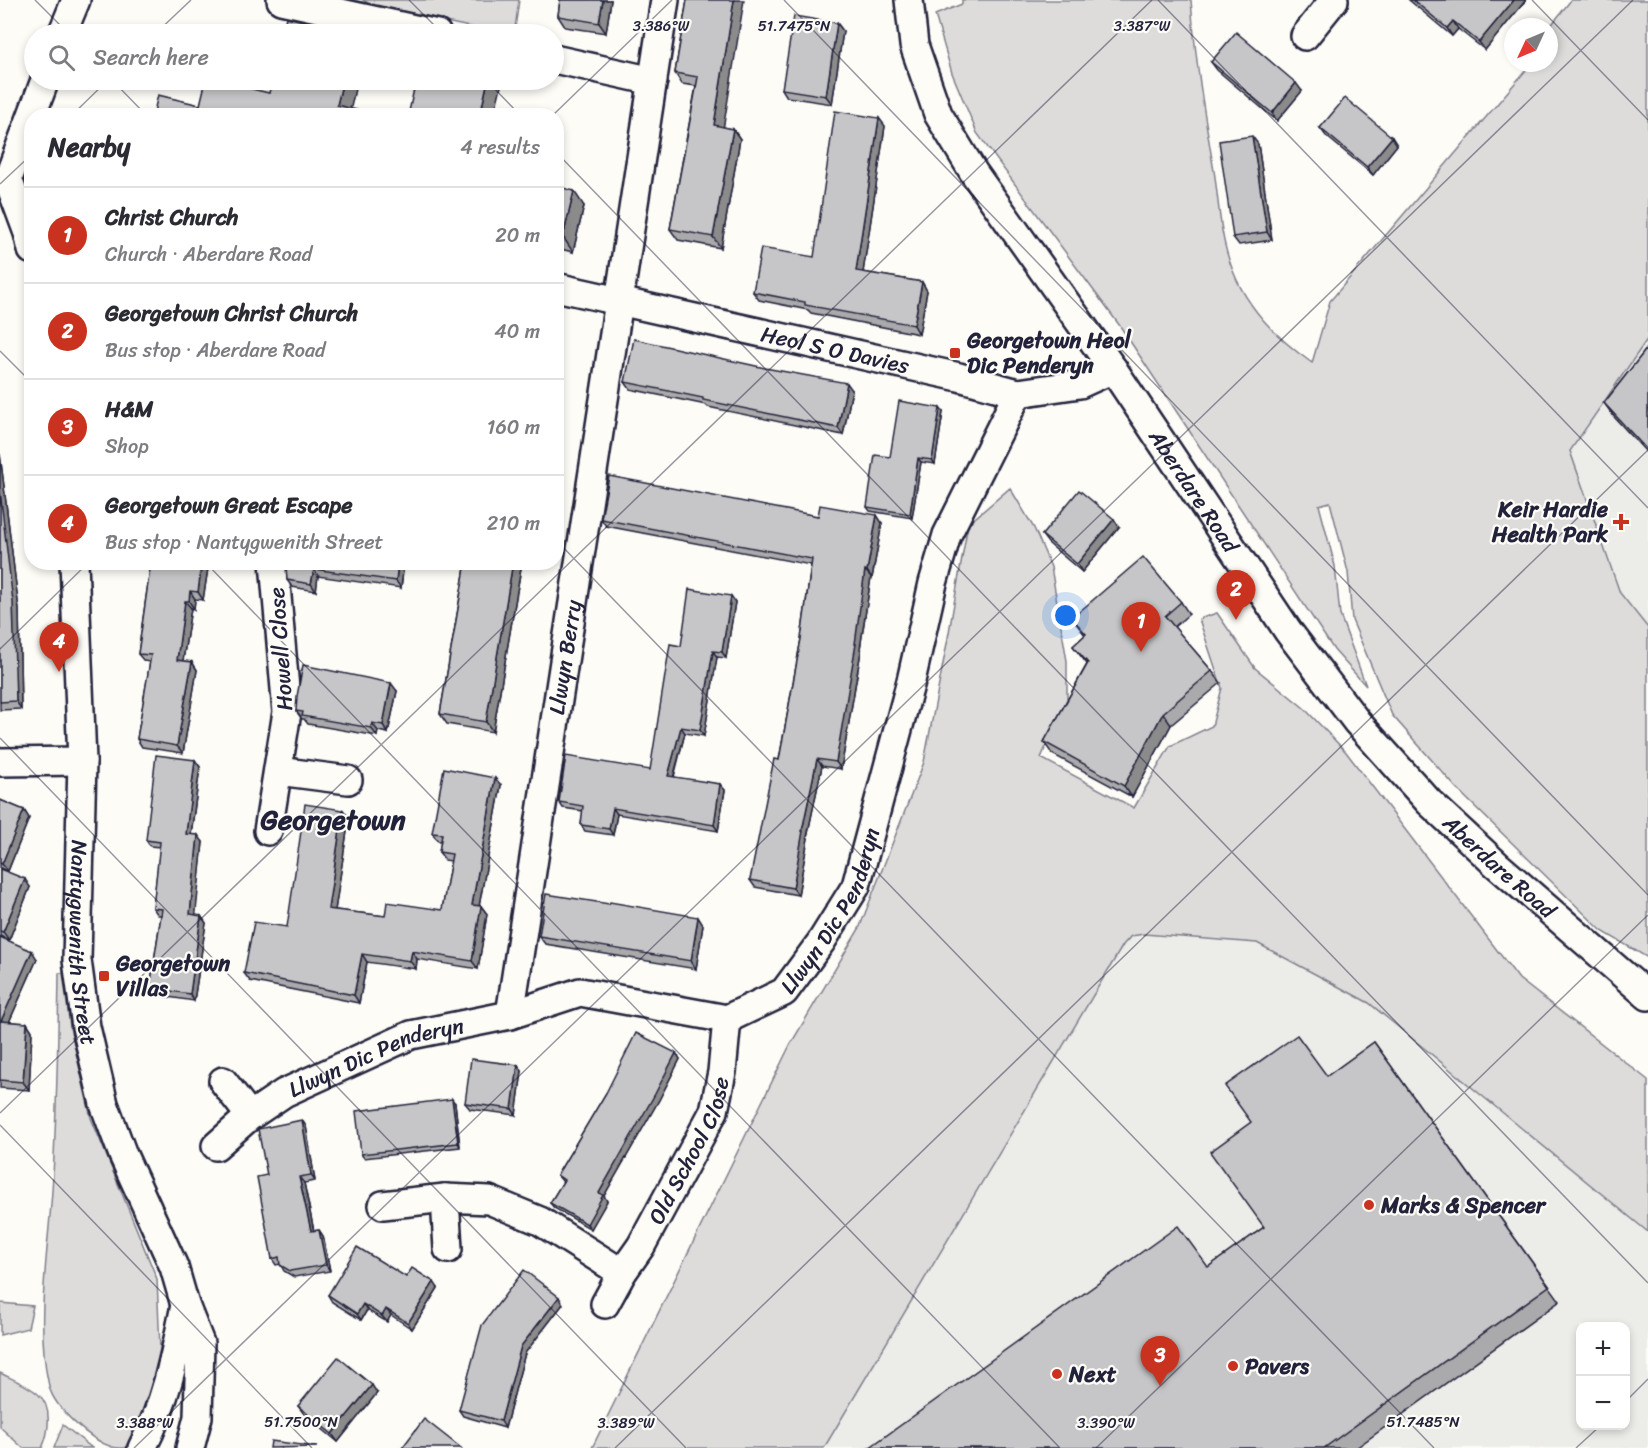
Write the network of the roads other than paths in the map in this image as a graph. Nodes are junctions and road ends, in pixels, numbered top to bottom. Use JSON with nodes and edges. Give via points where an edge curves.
{"nodes":[{"id":1,"x":76,"y":0,"type":"edge"},
{"id":2,"x":281,"y":0,"type":"edge"},
{"id":3,"x":665,"y":0,"type":"edge"},
{"id":4,"x":909,"y":0,"type":"edge"},
{"id":5,"x":1334,"y":0,"type":"edge"},
{"id":6,"x":66,"y":24,"type":"edge"},
{"id":7,"x":391,"y":24,"type":"edge"},
{"id":8,"x":1305,"y":36,"type":"dead end"},
{"id":9,"x":564,"y":61,"type":"edge"},
{"id":10,"x":653,"y":81,"type":"junction"},
{"id":11,"x":42,"y":90,"type":"edge"},
{"id":12,"x":36,"y":108,"type":"edge"},
{"id":13,"x":24,"y":144,"type":"edge"},
{"id":14,"x":13,"y":178,"type":"edge"},
{"id":15,"x":24,"y":218,"type":"edge"},
{"id":16,"x":564,"y":289,"type":"edge"},
{"id":17,"x":620,"y":300,"type":"junction"},
{"id":18,"x":1113,"y":369,"type":"junction"},
{"id":19,"x":1018,"y":393,"type":"junction"},
{"id":20,"x":74,"y":570,"type":"edge"},
{"id":21,"x":275,"y":570,"type":"edge"},
{"id":22,"x":82,"y":761,"type":"junction"},
{"id":23,"x":0,"y":762,"type":"edge"},
{"id":24,"x":278,"y":771,"type":"junction"},
{"id":25,"x":348,"y":780,"type":"dead end"},
{"id":26,"x":268,"y":831,"type":"dead end"},
{"id":27,"x":1648,"y":996,"type":"edge"},
{"id":28,"x":510,"y":1015,"type":"junction"},
{"id":29,"x":728,"y":1019,"type":"junction"},
{"id":30,"x":223,"y":1081,"type":"dead end"},
{"id":31,"x":250,"y":1116,"type":"junction"},
{"id":32,"x":216,"y":1146,"type":"dead end"},
{"id":33,"x":445,"y":1198,"type":"junction"},
{"id":34,"x":382,"y":1205,"type":"dead end"},
{"id":35,"x":448,"y":1249,"type":"dead end"},
{"id":36,"x":622,"y":1272,"type":"junction"},
{"id":37,"x":185,"y":1305,"type":"junction"},
{"id":38,"x":605,"y":1305,"type":"dead end"},
{"id":39,"x":142,"y":1448,"type":"edge"},
{"id":40,"x":190,"y":1448,"type":"edge"}],
"edges":[{"from":1,"to":6,"type":"street"},
{"from":2,"to":7,"type":"street"},
{"from":3,"to":10,"type":"street","name":"Llwyn Berry"},
{"from":4,"to":18,"type":"street","name":"Aberdare Road","via":[[914,45],[938,114],[974,173]]},
{"from":5,"to":8,"type":"street"},
{"from":9,"to":10,"type":"street"},
{"from":10,"to":17,"type":"street","name":"Llwyn Berry"},
{"from":11,"to":12,"type":"street"},
{"from":13,"to":14,"type":"street"},
{"from":14,"to":15,"type":"street"},
{"from":16,"to":17,"type":"street","name":"Heol S O Davies"},
{"from":17,"to":19,"type":"street","name":"Heol S O Davies"},
{"from":17,"to":28,"type":"street","name":"Llwyn Berry"},
{"from":18,"to":19,"type":"street","name":"Heol S O Davies","via":[[1080,384]]},
{"from":18,"to":27,"type":"street","name":"Aberdare Road","via":[[1288,631],[1356,722],[1429,802]]},
{"from":19,"to":29,"type":"street","name":"Llwyn Dic Penderyn","via":[[947,535],[856,886],[784,992]]},
{"from":20,"to":22,"type":"street","name":"Nantygwenith Street"},
{"from":21,"to":24,"type":"street","name":"Howell Close","via":[[286,712]]},
{"from":22,"to":23,"type":"street"},
{"from":22,"to":37,"type":"street","name":"Nantygwenith Street","via":[[77,960],[86,1027],[113,1131],[174,1266]]},
{"from":24,"to":25,"type":"street"},
{"from":24,"to":26,"type":"street","name":"Howell Close"},
{"from":28,"to":29,"type":"street","name":"Llwyn Dic Penderyn","via":[[580,992]]},
{"from":28,"to":31,"type":"street","name":"Llwyn Dic Penderyn","via":[[411,1035],[284,1093]]},
{"from":29,"to":36,"type":"street","name":"Old School Close","via":[[714,1111],[641,1246]]},
{"from":30,"to":31,"type":"street"},
{"from":31,"to":32,"type":"street","name":"Llwyn Dic Penderyn"},
{"from":33,"to":34,"type":"street"},
{"from":33,"to":35,"type":"street"},
{"from":33,"to":36,"type":"street","via":[[489,1200],[540,1221]]},
{"from":36,"to":38,"type":"street","name":"Old School Close"},
{"from":37,"to":39,"type":"street","name":"Nantygwenith Street","via":[[171,1372]]},
{"from":37,"to":40,"type":"street","name":"Nantygwenith Street","via":[[200,1343],[198,1417]]}]}
